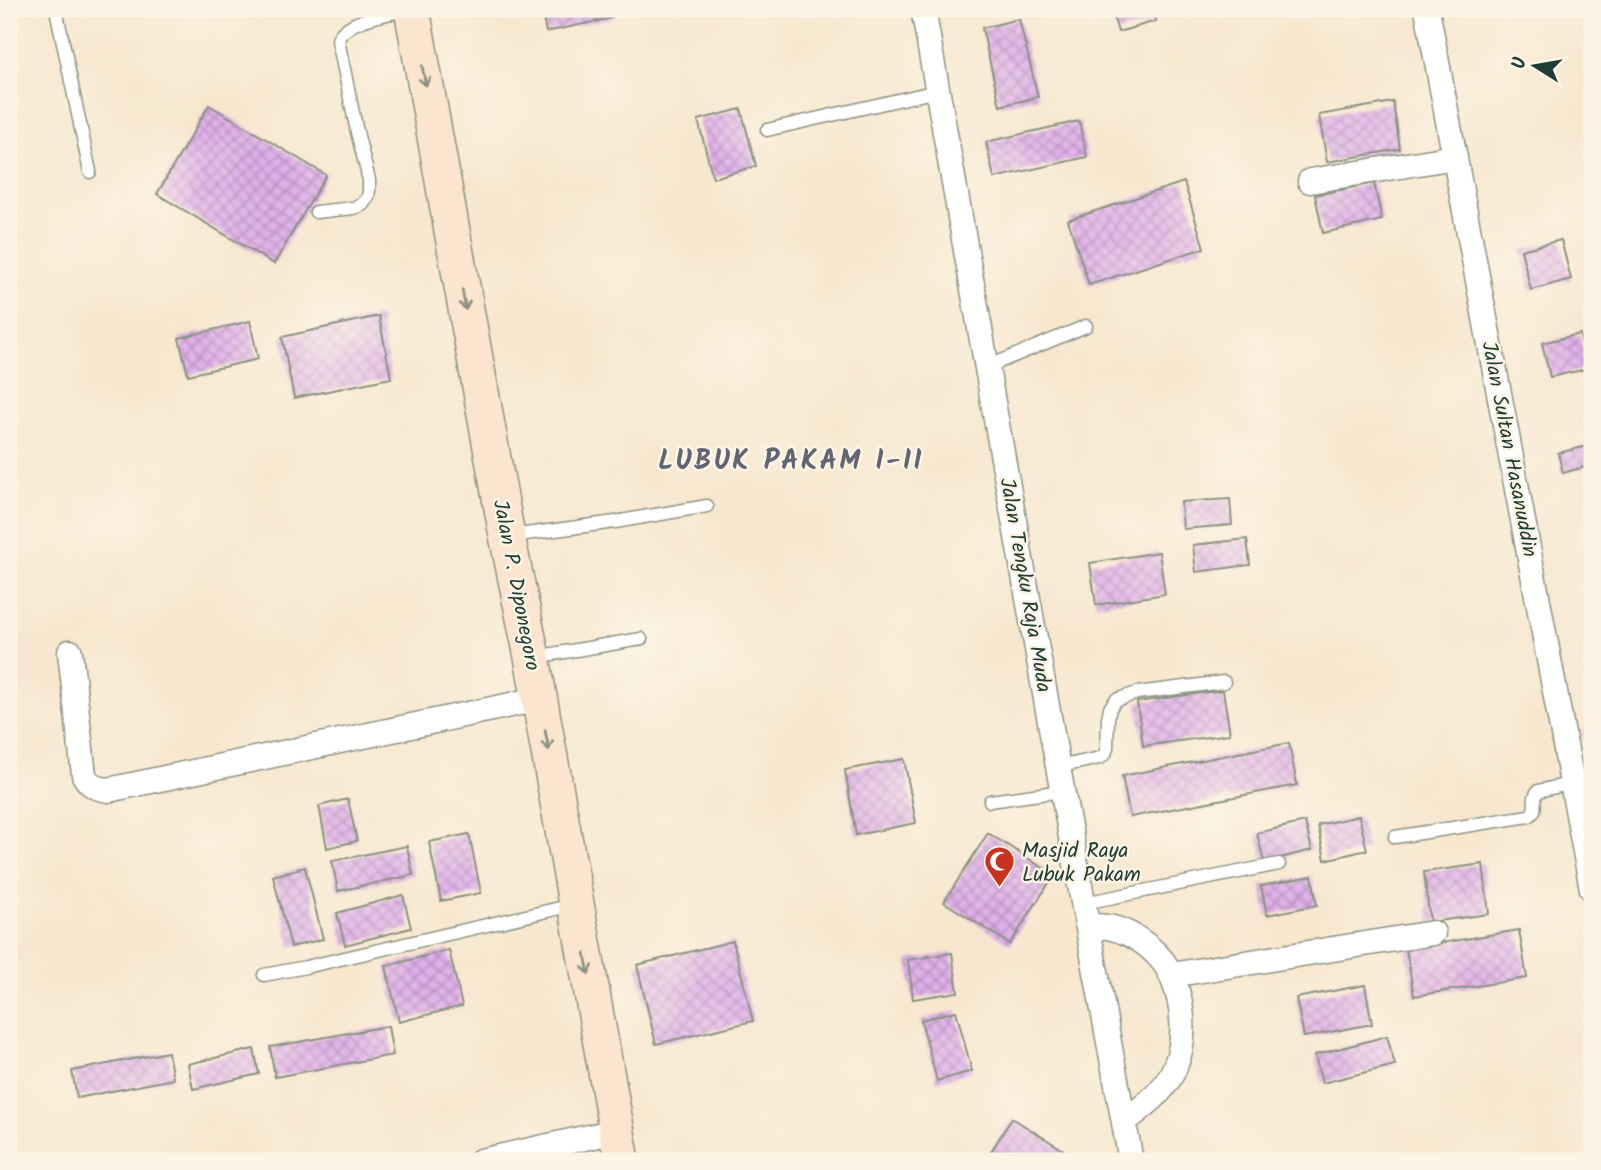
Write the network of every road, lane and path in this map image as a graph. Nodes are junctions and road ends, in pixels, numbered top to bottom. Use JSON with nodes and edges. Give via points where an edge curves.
{"nodes":[{"id":1,"x":55,"y":9,"type":"edge"},
{"id":2,"x":411,"y":9,"type":"edge"},
{"id":3,"x":923,"y":9,"type":"edge"},
{"id":4,"x":1427,"y":9,"type":"edge"},
{"id":5,"x":937,"y":91,"type":"junction"},
{"id":6,"x":767,"y":130,"type":"dead end"},
{"id":7,"x":1455,"y":157,"type":"junction"},
{"id":8,"x":90,"y":172,"type":"dead end"},
{"id":9,"x":1310,"y":181,"type":"dead end"},
{"id":10,"x":316,"y":212,"type":"dead end"},
{"id":11,"x":1086,"y":326,"type":"dead end"},
{"id":12,"x":987,"y":367,"type":"junction"},
{"id":13,"x":707,"y":506,"type":"dead end"},
{"id":14,"x":507,"y":536,"type":"junction"},
{"id":15,"x":641,"y":639,"type":"dead end"},
{"id":16,"x":70,"y":652,"type":"dead end"},
{"id":17,"x":532,"y":657,"type":"junction"},
{"id":18,"x":1224,"y":682,"type":"dead end"},
{"id":19,"x":539,"y":699,"type":"junction"},
{"id":20,"x":1060,"y":779,"type":"junction"},
{"id":21,"x":1573,"y":783,"type":"junction"},
{"id":22,"x":990,"y":801,"type":"dead end"},
{"id":23,"x":1586,"y":821,"type":"edge"},
{"id":24,"x":1395,"y":838,"type":"dead end"},
{"id":25,"x":1279,"y":864,"type":"dead end"},
{"id":26,"x":1592,"y":889,"type":"edge"},
{"id":27,"x":577,"y":904,"type":"junction"},
{"id":28,"x":1086,"y":915,"type":"junction"},
{"id":29,"x":1433,"y":933,"type":"dead end"},
{"id":30,"x":264,"y":975,"type":"dead end"},
{"id":31,"x":1171,"y":975,"type":"junction"},
{"id":32,"x":1124,"y":1122,"type":"junction"},
{"id":33,"x":619,"y":1146,"type":"edge"},
{"id":34,"x":481,"y":1161,"type":"edge"},
{"id":35,"x":1131,"y":1161,"type":"edge"}],
"edges":[{"from":1,"to":8,"type":"lane"},
{"from":2,"to":10,"type":"lane","via":[[366,20],[340,34],[369,190],[362,205]]},
{"from":2,"to":14,"type":"main road","name":"Jalan P. Diponegoro","one_way":true},
{"from":3,"to":5,"type":"street","name":"Jalan Tengku Raja Muda"},
{"from":4,"to":7,"type":"street","name":"Jalan Sultan Hasanuddin"},
{"from":5,"to":6,"type":"lane"},
{"from":5,"to":12,"type":"street","name":"Jalan Tengku Raja Muda"},
{"from":7,"to":9,"type":"street"},
{"from":7,"to":21,"type":"street","name":"Jalan Sultan Hasanuddin"},
{"from":11,"to":12,"type":"lane"},
{"from":12,"to":20,"type":"street","name":"Jalan Tengku Raja Muda"},
{"from":13,"to":14,"type":"lane"},
{"from":14,"to":17,"type":"main road","name":"Jalan P. Diponegoro"},
{"from":15,"to":17,"type":"lane"},
{"from":16,"to":19,"type":"street","via":[[84,775],[89,784],[108,790]]},
{"from":17,"to":19,"type":"main road","name":"Jalan P. Diponegoro"},
{"from":18,"to":20,"type":"lane","via":[[1116,700],[1110,708],[1105,754]]},
{"from":19,"to":27,"type":"main road","name":"Jalan P. Diponegoro","one_way":true},
{"from":20,"to":22,"type":"lane"},
{"from":20,"to":28,"type":"street","name":"Jalan Tengku Raja Muda"},
{"from":21,"to":23,"type":"street","name":"Jalan Sultan Hasanuddin"},
{"from":21,"to":24,"type":"lane","via":[[1538,791],[1536,808],[1529,816]]},
{"from":23,"to":26,"type":"street","name":"Jalan Sultan Hasanuddin"},
{"from":25,"to":28,"type":"lane"},
{"from":27,"to":30,"type":"lane"},
{"from":27,"to":33,"type":"main road","name":"Jalan P. Diponegoro","one_way":true},
{"from":28,"to":31,"type":"street","via":[[1139,940]]},
{"from":28,"to":32,"type":"street","name":"Jalan Tengku Raja Muda"},
{"from":29,"to":31,"type":"street"},
{"from":31,"to":32,"type":"street","via":[[1182,1009],[1176,1065],[1156,1097]]},
{"from":32,"to":35,"type":"street","name":"Jalan Tengku Raja Muda"},
{"from":33,"to":34,"type":"street"}]}
